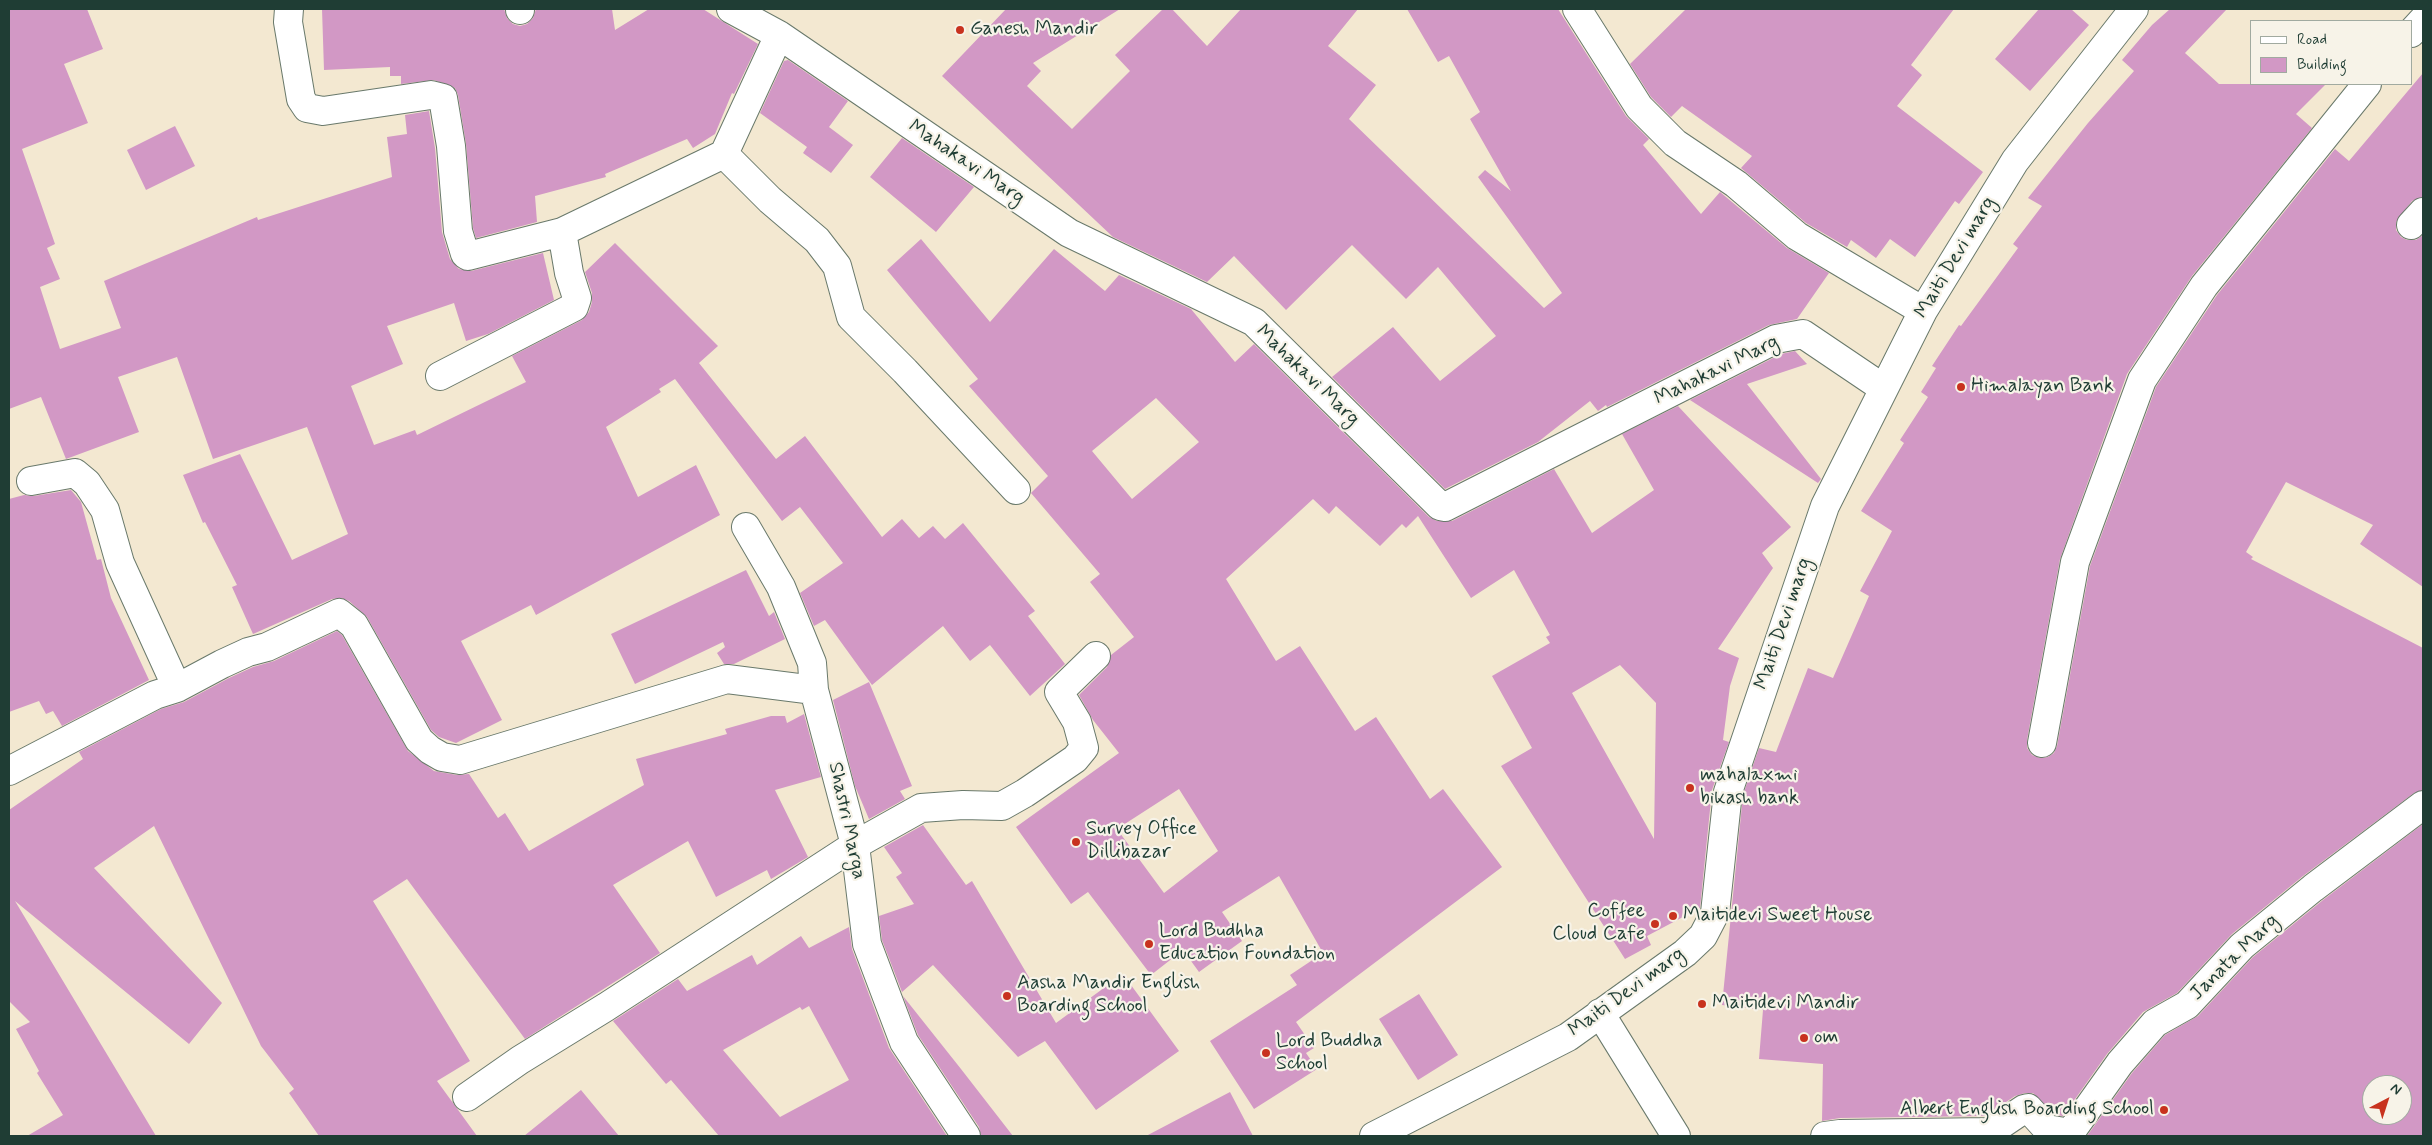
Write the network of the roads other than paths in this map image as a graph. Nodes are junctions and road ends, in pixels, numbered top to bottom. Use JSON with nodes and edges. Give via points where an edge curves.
{"nodes":[{"id":1,"x":289,"y":9,"type":"edge"},
{"id":2,"x":731,"y":9,"type":"edge"},
{"id":3,"x":1576,"y":9,"type":"edge"},
{"id":4,"x":2134,"y":9,"type":"edge"},
{"id":5,"x":2423,"y":20,"type":"edge"},
{"id":6,"x":2412,"y":32,"type":"edge"},
{"id":7,"x":779,"y":35,"type":"junction"},
{"id":8,"x":2365,"y":85,"type":"edge"},
{"id":9,"x":724,"y":154,"type":"junction"},
{"id":10,"x":562,"y":232,"type":"junction"},
{"id":11,"x":1923,"y":311,"type":"junction"},
{"id":12,"x":440,"y":376,"type":"dead end"},
{"id":13,"x":1884,"y":388,"type":"junction"},
{"id":14,"x":31,"y":481,"type":"dead end"},
{"id":15,"x":1016,"y":490,"type":"dead end"},
{"id":16,"x":746,"y":527,"type":"dead end"},
{"id":17,"x":1096,"y":656,"type":"dead end"},
{"id":18,"x":177,"y":688,"type":"junction"},
{"id":19,"x":814,"y":690,"type":"junction"},
{"id":20,"x":2042,"y":743,"type":"dead end"},
{"id":21,"x":9,"y":771,"type":"edge"},
{"id":22,"x":2423,"y":805,"type":"edge"},
{"id":23,"x":855,"y":845,"type":"junction"},
{"id":24,"x":1600,"y":1013,"type":"junction"},
{"id":25,"x":467,"y":1097,"type":"dead end"},
{"id":26,"x":2069,"y":1135,"type":"edge"},
{"id":27,"x":966,"y":1136,"type":"edge"},
{"id":28,"x":1374,"y":1136,"type":"edge"},
{"id":29,"x":1676,"y":1136,"type":"edge"},
{"id":30,"x":1825,"y":1136,"type":"edge"}],
"edges":[{"from":1,"to":10,"type":"street","via":[[288,22],[301,99],[307,108],[322,111],[430,95],[443,98],[452,146],[458,231],[468,256]]},
{"from":2,"to":7,"type":"street","name":"Mahakavi Marg"},
{"from":3,"to":11,"type":"street","via":[[1639,108],[1675,143],[1736,184],[1797,236]]},
{"from":4,"to":11,"type":"street","name":"Maiti Devi marg","via":[[2014,161]]},
{"from":5,"to":6,"type":"street"},
{"from":7,"to":9,"type":"street"},
{"from":7,"to":13,"type":"street","name":"Mahakavi Marg","via":[[1069,233],[1254,322],[1440,506],[1446,507],[1776,339],[1803,334]]},
{"from":8,"to":20,"type":"street","via":[[2204,286],[2142,380],[2075,562]]},
{"from":9,"to":10,"type":"street"},
{"from":9,"to":15,"type":"street","via":[[770,200],[817,240],[837,266],[851,317]]},
{"from":10,"to":12,"type":"street","via":[[568,273],[577,298],[574,307]]},
{"from":11,"to":13,"type":"street","name":"Maiti Devi marg"},
{"from":13,"to":24,"type":"street","name":"Maiti Devi marg","via":[[1825,506],[1728,792],[1715,913],[1703,936],[1685,953]]},
{"from":14,"to":18,"type":"street","via":[[75,473],[87,483],[105,510],[120,563]]},
{"from":16,"to":19,"type":"street","name":"Shastri Marga","via":[[781,587],[812,663]]},
{"from":17,"to":23,"type":"street","via":[[1059,692],[1077,722],[1084,748],[1075,759],[1002,806],[921,808]]},
{"from":18,"to":19,"type":"street","via":[[222,664],[248,652],[267,648],[339,613],[354,625],[419,740],[442,757],[460,760],[727,679]]},
{"from":18,"to":21,"type":"street","via":[[128,708]]},
{"from":19,"to":23,"type":"street","name":"Shastri Marga"},
{"from":22,"to":26,"type":"street","name":"Janata Marg","via":[[2242,946],[2187,1005],[2155,1023],[2120,1063]]},
{"from":23,"to":25,"type":"street"},
{"from":23,"to":27,"type":"street","name":"Shastri Marga","via":[[867,944],[897,1024],[904,1042]]},
{"from":24,"to":28,"type":"street","name":"Maiti Devi marg","via":[[1568,1037]]},
{"from":24,"to":29,"type":"street"},
{"from":26,"to":30,"type":"street","name":"Janata Marg","via":[[2047,1129],[2028,1108],[1990,1132]]}]}
